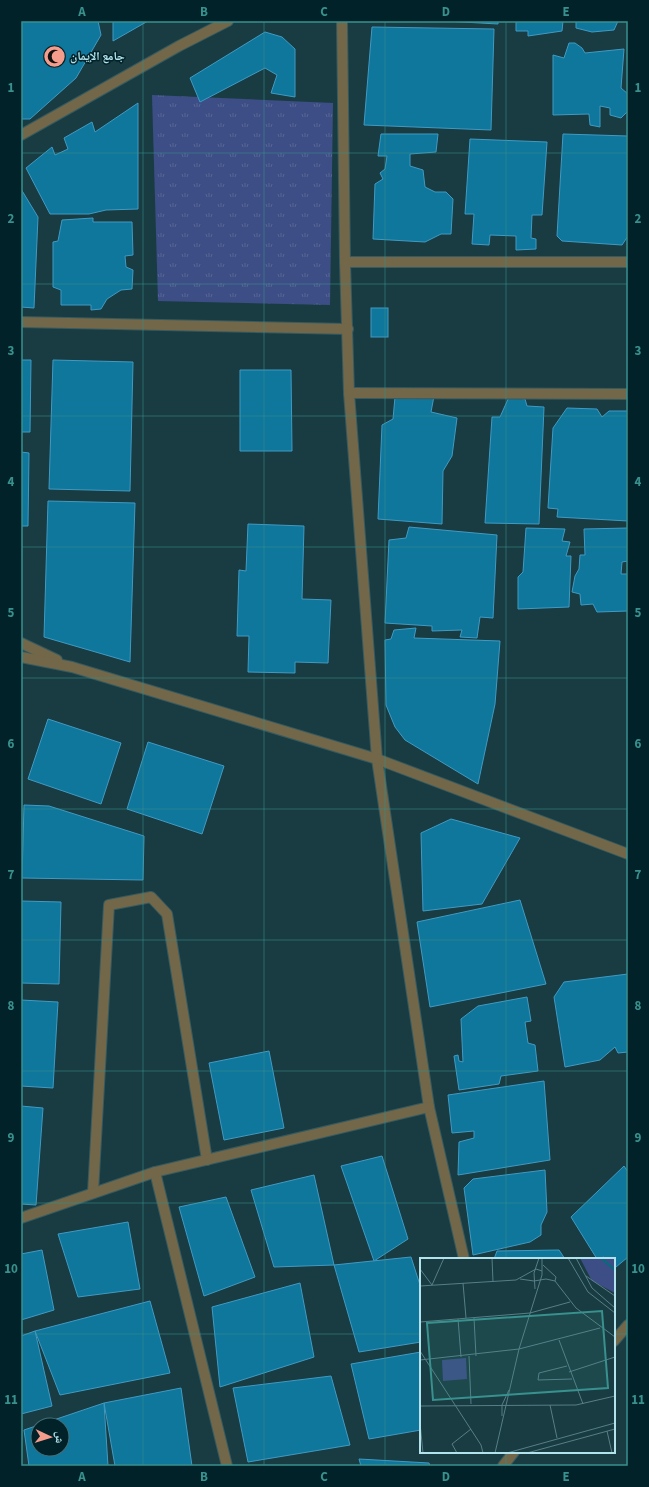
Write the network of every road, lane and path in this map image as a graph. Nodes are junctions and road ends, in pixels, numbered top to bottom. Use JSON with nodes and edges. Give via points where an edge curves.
{"nodes":[{"id":1,"x":228,"y":21,"type":"edge"},
{"id":2,"x":342,"y":21,"type":"edge"},
{"id":3,"x":21,"y":134,"type":"edge"},
{"id":4,"x":345,"y":262,"type":"junction"},
{"id":5,"x":628,"y":262,"type":"edge"},
{"id":6,"x":21,"y":322,"type":"edge"},
{"id":7,"x":348,"y":329,"type":"junction"},
{"id":8,"x":349,"y":393,"type":"junction"},
{"id":9,"x":628,"y":394,"type":"edge"},
{"id":10,"x":21,"y":643,"type":"edge"},
{"id":11,"x":21,"y":656,"type":"edge"},
{"id":12,"x":72,"y":667,"type":"junction"},
{"id":13,"x":377,"y":759,"type":"junction"},
{"id":14,"x":628,"y":854,"type":"edge"},
{"id":15,"x":429,"y":1106,"type":"junction"},
{"id":16,"x":207,"y":1160,"type":"junction"},
{"id":17,"x":155,"y":1172,"type":"junction"},
{"id":18,"x":93,"y":1193,"type":"junction"},
{"id":19,"x":21,"y":1218,"type":"edge"},
{"id":20,"x":464,"y":1258,"type":"edge"},
{"id":21,"x":628,"y":1326,"type":"edge"},
{"id":22,"x":615,"y":1340,"type":"edge"},
{"id":23,"x":227,"y":1466,"type":"edge"}],
"edges":[{"from":1,"to":3,"type":"street"},
{"from":2,"to":4,"type":"street"},
{"from":4,"to":5,"type":"street"},
{"from":4,"to":7,"type":"street"},
{"from":6,"to":7,"type":"street"},
{"from":7,"to":8,"type":"street"},
{"from":8,"to":9,"type":"street"},
{"from":8,"to":13,"type":"street"},
{"from":10,"to":12,"type":"street"},
{"from":11,"to":12,"type":"street"},
{"from":12,"to":13,"type":"street"},
{"from":13,"to":14,"type":"street"},
{"from":13,"to":15,"type":"street"},
{"from":15,"to":16,"type":"street"},
{"from":15,"to":20,"type":"street"},
{"from":16,"to":17,"type":"street"},
{"from":16,"to":18,"type":"street","via":[[167,914],[151,897],[108,905]]},
{"from":17,"to":18,"type":"street"},
{"from":17,"to":23,"type":"street"},
{"from":18,"to":19,"type":"street"},
{"from":21,"to":22,"type":"street"}]}
